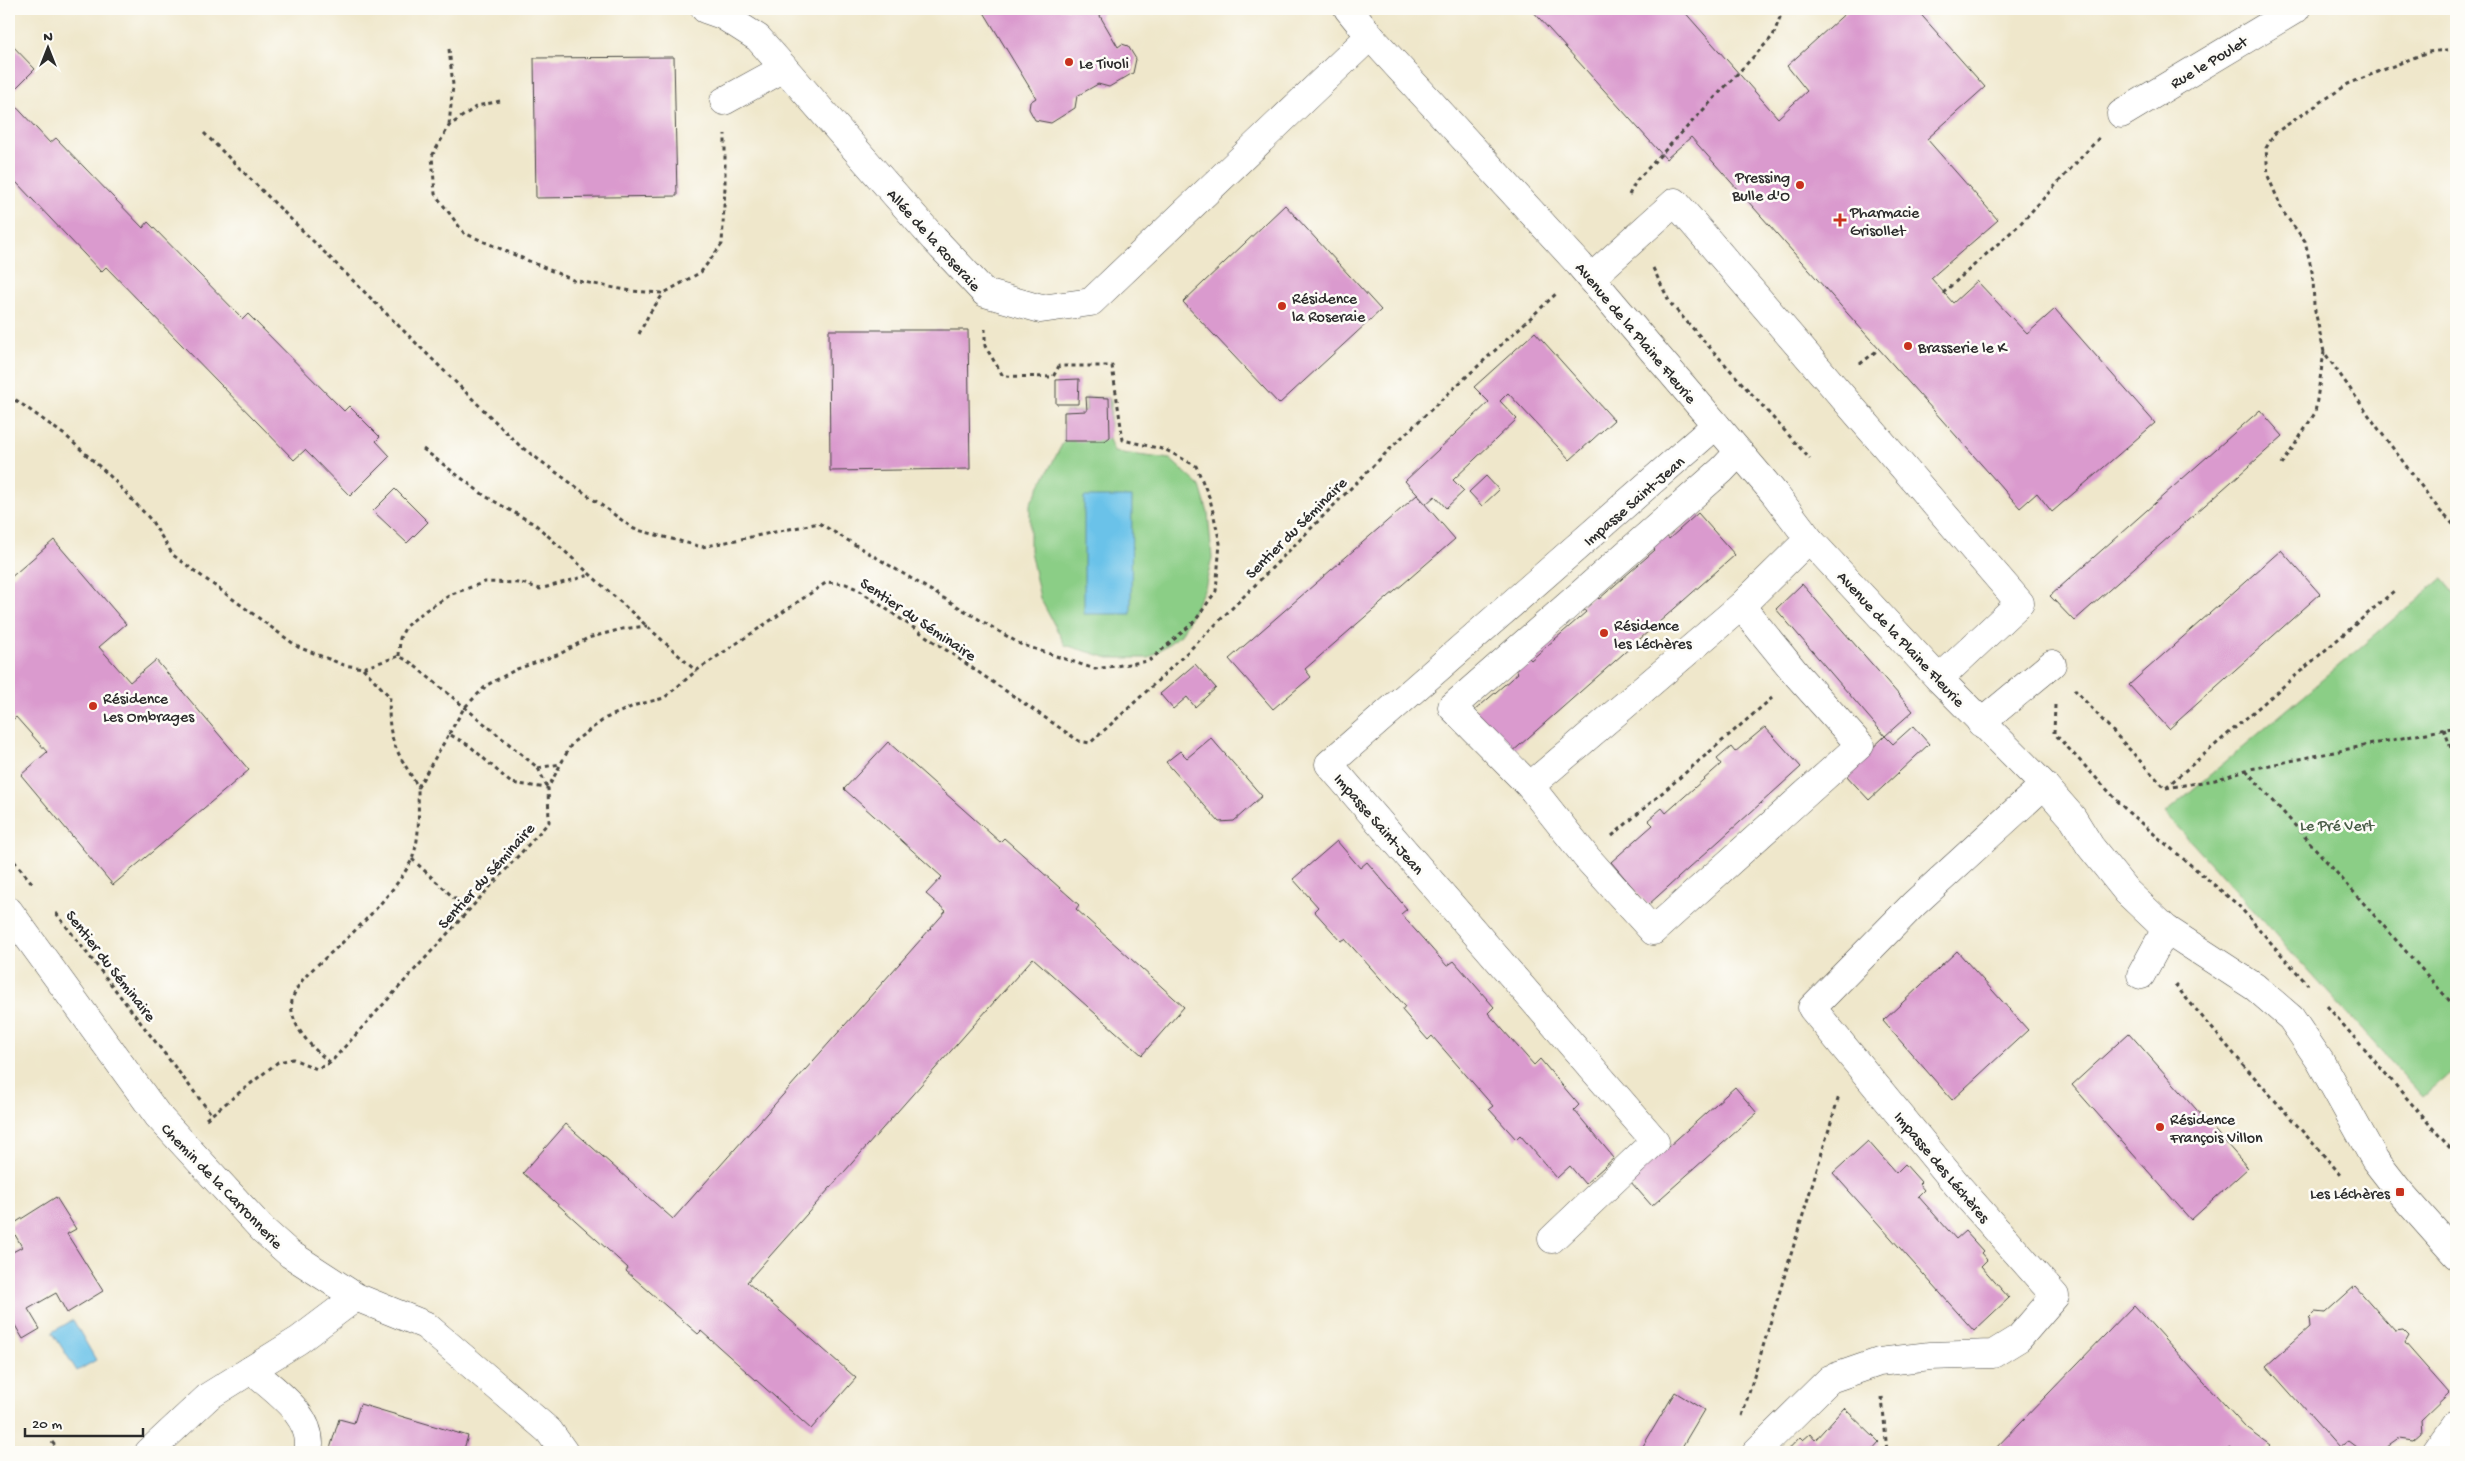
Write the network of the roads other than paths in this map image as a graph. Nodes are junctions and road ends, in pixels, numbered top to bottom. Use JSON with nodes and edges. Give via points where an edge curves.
{"nodes":[{"id":1,"x":705,"y":9,"type":"edge"},
{"id":2,"x":1348,"y":9,"type":"edge"},
{"id":3,"x":2296,"y":9,"type":"edge"},
{"id":4,"x":1370,"y":36,"type":"junction"},
{"id":5,"x":784,"y":68,"type":"junction"},
{"id":6,"x":724,"y":102,"type":"road end"},
{"id":7,"x":2121,"y":114,"type":"road end"},
{"id":8,"x":1591,"y":278,"type":"junction"},
{"id":9,"x":1716,"y":425,"type":"junction"},
{"id":10,"x":1739,"y":452,"type":"junction"},
{"id":11,"x":1809,"y":539,"type":"junction"},
{"id":12,"x":1741,"y":606,"type":"junction"},
{"id":13,"x":2052,"y":664,"type":"road end"},
{"id":14,"x":1939,"y":679,"type":"junction"},
{"id":15,"x":1981,"y":723,"type":"junction"},
{"id":16,"x":2044,"y":785,"type":"junction"},
{"id":17,"x":1530,"y":786,"type":"junction"},
{"id":18,"x":9,"y":911,"type":"edge"},
{"id":19,"x":2166,"y":930,"type":"junction"},
{"id":20,"x":2146,"y":966,"type":"road end"},
{"id":21,"x":1552,"y":1239,"type":"dead end"},
{"id":22,"x":2456,"y":1255,"type":"edge"},
{"id":23,"x":356,"y":1297,"type":"junction"},
{"id":24,"x":251,"y":1370,"type":"junction"},
{"id":25,"x":2456,"y":1424,"type":"edge"},
{"id":26,"x":149,"y":1452,"type":"edge"},
{"id":27,"x":308,"y":1452,"type":"edge"},
{"id":28,"x":564,"y":1452,"type":"edge"},
{"id":29,"x":1756,"y":1452,"type":"edge"},
{"id":30,"x":2436,"y":1452,"type":"edge"}],
"edges":[{"from":1,"to":5,"type":"street","name":"Allée de la Roseraie","via":[[722,15],[758,38]]},
{"from":2,"to":4,"type":"street","name":"Avenue de la Plaine Fleurie"},
{"from":3,"to":7,"type":"street","name":"Rue le Poulet"},
{"from":4,"to":5,"type":"street","name":"Allée de la Roseraie","via":[[1091,302],[1040,309],[985,293]]},
{"from":4,"to":8,"type":"street","name":"Avenue de la Plaine Fleurie"},
{"from":5,"to":6,"type":"street"},
{"from":8,"to":9,"type":"street","name":"Avenue de la Plaine Fleurie"},
{"from":8,"to":14,"type":"street","via":[[1675,202],[2020,603]]},
{"from":9,"to":10,"type":"street","name":"Avenue de la Plaine Fleurie"},
{"from":9,"to":21,"type":"street","name":"Impasse Saint-Jean","via":[[1329,764],[1655,1141]]},
{"from":10,"to":11,"type":"street","name":"Avenue de la Plaine Fleurie"},
{"from":10,"to":17,"type":"street","via":[[1452,707]]},
{"from":11,"to":12,"type":"street"},
{"from":11,"to":14,"type":"street","name":"Avenue de la Plaine Fleurie"},
{"from":12,"to":17,"type":"street"},
{"from":12,"to":17,"type":"street","via":[[1860,745],[1653,931],[1587,858]]},
{"from":13,"to":15,"type":"street"},
{"from":14,"to":15,"type":"street","name":"Avenue de la Plaine Fleurie"},
{"from":15,"to":16,"type":"street","name":"Avenue de la Plaine Fleurie"},
{"from":16,"to":19,"type":"street","name":"Avenue de la Plaine Fleurie","via":[[2072,817],[2090,846],[2127,892]]},
{"from":16,"to":29,"type":"street","name":"Impasse des Léchères","via":[[1914,904],[1812,1008],[1958,1186],[2055,1296],[2019,1338],[1992,1354],[1879,1362],[1830,1379]]},
{"from":18,"to":23,"type":"street","name":"Chemin de la Carronnerie","via":[[179,1141],[290,1254]]},
{"from":19,"to":20,"type":"street"},
{"from":19,"to":22,"type":"street","name":"Avenue de la Plaine Fleurie","via":[[2255,987],[2291,1018],[2320,1061],[2375,1160]]},
{"from":23,"to":24,"type":"street","via":[[299,1340]]},
{"from":23,"to":28,"type":"street","name":"Chemin de la Carronnerie","via":[[425,1325],[549,1430]]},
{"from":24,"to":26,"type":"street","via":[[208,1396]]},
{"from":24,"to":27,"type":"street","via":[[306,1424]]},
{"from":25,"to":30,"type":"street"}]}
